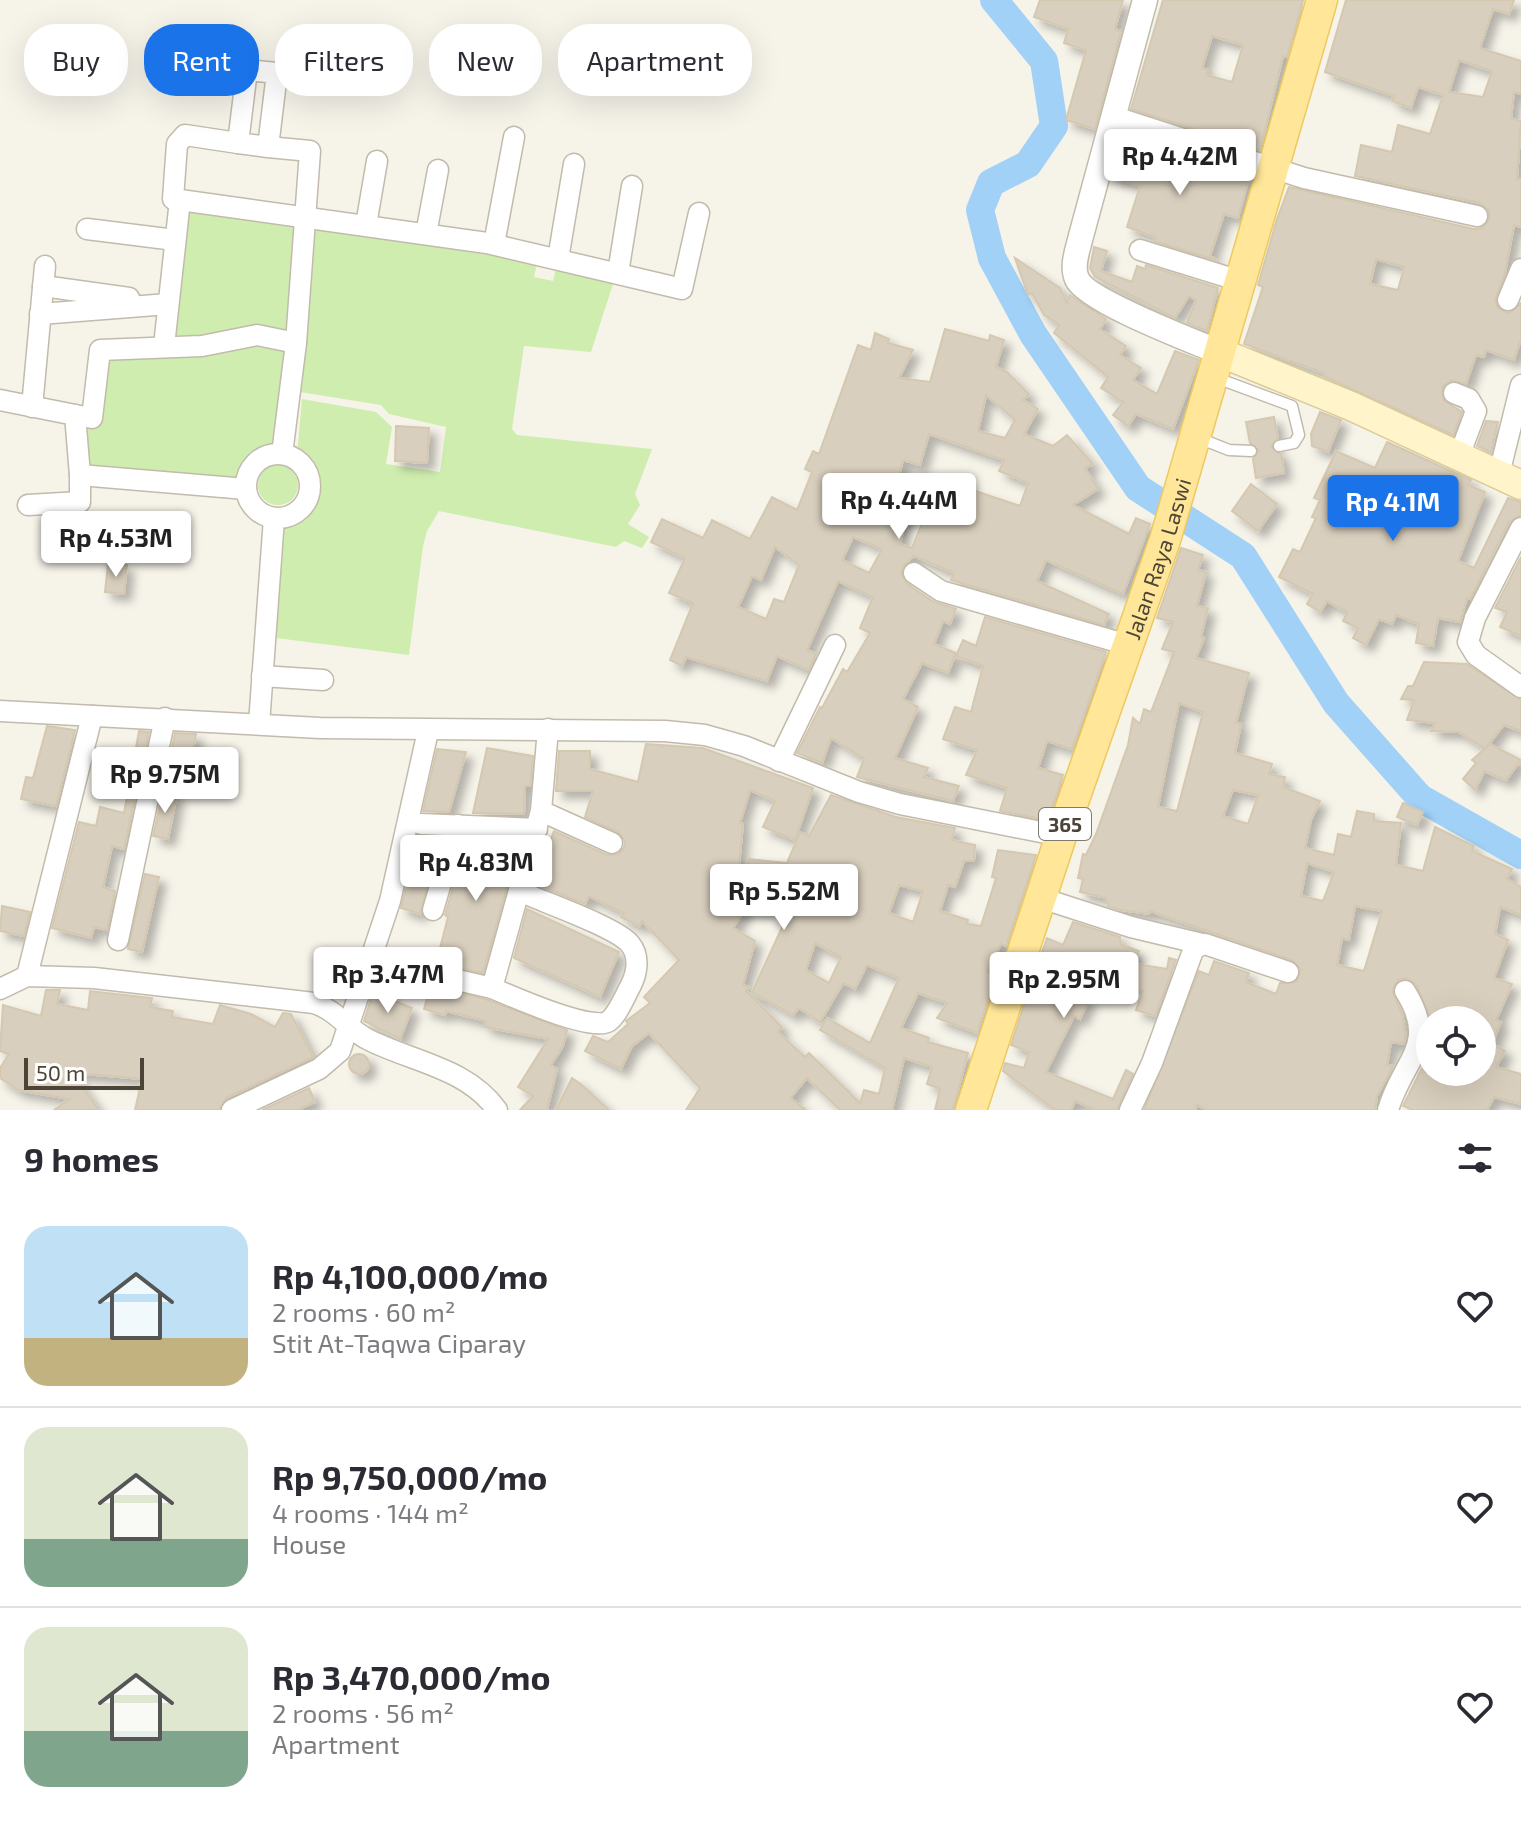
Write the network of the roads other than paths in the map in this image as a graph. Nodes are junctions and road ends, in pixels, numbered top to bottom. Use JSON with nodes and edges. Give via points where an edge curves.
{"nodes":[{"id":1,"x":1145,"y":0,"type":"edge"},
{"id":2,"x":1322,"y":0,"type":"edge"},
{"id":3,"x":275,"y":89,"type":"edge"},
{"id":4,"x":244,"y":96,"type":"edge"},
{"id":5,"x":1115,"y":117,"type":"junction"},
{"id":6,"x":514,"y":137,"type":"dead end"},
{"id":7,"x":238,"y":143,"type":"junction"},
{"id":8,"x":268,"y":147,"type":"junction"},
{"id":9,"x":377,"y":161,"type":"dead end"},
{"id":10,"x":574,"y":164,"type":"dead end"},
{"id":11,"x":1275,"y":166,"type":"junction"},
{"id":12,"x":438,"y":170,"type":"dead end"},
{"id":13,"x":632,"y":186,"type":"dead end"},
{"id":14,"x":180,"y":200,"type":"junction"},
{"id":15,"x":699,"y":213,"type":"dead end"},
{"id":16,"x":304,"y":215,"type":"junction"},
{"id":17,"x":1477,"y":216,"type":"dead end"},
{"id":18,"x":366,"y":225,"type":"junction"},
{"id":19,"x":87,"y":229,"type":"dead end"},
{"id":20,"x":426,"y":234,"type":"junction"},
{"id":21,"x":175,"y":240,"type":"junction"},
{"id":22,"x":494,"y":244,"type":"junction"},
{"id":23,"x":1140,"y":250,"type":"dead end"},
{"id":24,"x":558,"y":259,"type":"junction"},
{"id":25,"x":1521,"y":269,"type":"edge"},
{"id":26,"x":618,"y":273,"type":"junction"},
{"id":27,"x":1240,"y":281,"type":"junction"},
{"id":28,"x":1508,"y":300,"type":"dead end"},
{"id":29,"x":168,"y":304,"type":"junction"},
{"id":30,"x":40,"y":314,"type":"junction"},
{"id":31,"x":296,"y":343,"type":"junction"},
{"id":32,"x":164,"y":346,"type":"junction"},
{"id":33,"x":1215,"y":364,"type":"junction"},
{"id":34,"x":1521,"y":385,"type":"edge"},
{"id":35,"x":1454,"y":393,"type":"dead end"},
{"id":36,"x":0,"y":400,"type":"edge"},
{"id":37,"x":32,"y":407,"type":"junction"},
{"id":38,"x":75,"y":415,"type":"junction"},
{"id":39,"x":1279,"y":446,"type":"dead end"},
{"id":40,"x":1192,"y":449,"type":"junction"},
{"id":41,"x":1251,"y":451,"type":"dead end"},
{"id":42,"x":282,"y":454,"type":"junction"},
{"id":43,"x":1459,"y":456,"type":"junction"},
{"id":44,"x":80,"y":475,"type":"junction"},
{"id":45,"x":1510,"y":480,"type":"edge"},
{"id":46,"x":246,"y":489,"type":"junction"},
{"id":47,"x":28,"y":505,"type":"dead end"},
{"id":48,"x":274,"y":518,"type":"junction"},
{"id":49,"x":1521,"y":528,"type":"edge"},
{"id":50,"x":914,"y":573,"type":"dead end"},
{"id":51,"x":835,"y":645,"type":"dead end"},
{"id":52,"x":1128,"y":645,"type":"junction"},
{"id":53,"x":262,"y":676,"type":"junction"},
{"id":54,"x":323,"y":680,"type":"dead end"},
{"id":55,"x":1521,"y":687,"type":"edge"},
{"id":56,"x":0,"y":711,"type":"edge"},
{"id":57,"x":92,"y":716,"type":"junction"},
{"id":58,"x":165,"y":718,"type":"junction"},
{"id":59,"x":259,"y":724,"type":"junction"},
{"id":60,"x":548,"y":729,"type":"junction"},
{"id":61,"x":428,"y":731,"type":"junction"},
{"id":62,"x":779,"y":761,"type":"junction"},
{"id":63,"x":539,"y":820,"type":"junction"},
{"id":64,"x":421,"y":824,"type":"dead end"},
{"id":65,"x":458,"y":825,"type":"junction"},
{"id":66,"x":1061,"y":836,"type":"junction"},
{"id":67,"x":612,"y":843,"type":"dead end"},
{"id":68,"x":519,"y":891,"type":"junction"},
{"id":69,"x":1041,"y":898,"type":"junction"},
{"id":70,"x":433,"y":910,"type":"dead end"},
{"id":71,"x":118,"y":940,"type":"dead end"},
{"id":72,"x":1202,"y":944,"type":"junction"},
{"id":73,"x":1288,"y":972,"type":"dead end"},
{"id":74,"x":27,"y":976,"type":"junction"},
{"id":75,"x":440,"y":976,"type":"dead end"},
{"id":76,"x":492,"y":988,"type":"junction"},
{"id":77,"x":0,"y":989,"type":"edge"},
{"id":78,"x":1405,"y":991,"type":"dead end"},
{"id":79,"x":350,"y":1029,"type":"junction"},
{"id":80,"x":232,"y":1110,"type":"edge"},
{"id":81,"x":497,"y":1110,"type":"edge"},
{"id":82,"x":971,"y":1110,"type":"edge"},
{"id":83,"x":1130,"y":1110,"type":"edge"},
{"id":84,"x":1388,"y":1110,"type":"edge"}],
"edges":[{"from":1,"to":5,"type":"street"},
{"from":2,"to":11,"type":"main road","name":"Jalan Raya Laswi","number":"365"},
{"from":3,"to":8,"type":"street"},
{"from":4,"to":7,"type":"street"},
{"from":5,"to":11,"type":"street"},
{"from":5,"to":33,"type":"street","via":[[1075,260],[1078,283]]},
{"from":6,"to":22,"type":"street"},
{"from":7,"to":8,"type":"street"},
{"from":7,"to":14,"type":"street","via":[[185,135],[177,144],[173,199]]},
{"from":8,"to":16,"type":"street","via":[[310,151]]},
{"from":9,"to":18,"type":"street"},
{"from":10,"to":24,"type":"street"},
{"from":11,"to":17,"type":"street","via":[[1304,178]]},
{"from":11,"to":27,"type":"main road","name":"Jalan Raya Laswi","number":"365"},
{"from":12,"to":20,"type":"street"},
{"from":13,"to":26,"type":"street"},
{"from":14,"to":16,"type":"street"},
{"from":14,"to":21,"type":"street"},
{"from":15,"to":26,"type":"street","via":[[682,289]]},
{"from":16,"to":18,"type":"street"},
{"from":16,"to":31,"type":"street"},
{"from":18,"to":20,"type":"street"},
{"from":19,"to":21,"type":"street"},
{"from":20,"to":22,"type":"street"},
{"from":21,"to":29,"type":"street"},
{"from":22,"to":24,"type":"street"},
{"from":23,"to":27,"type":"street"},
{"from":24,"to":26,"type":"street"},
{"from":25,"to":28,"type":"street"},
{"from":27,"to":33,"type":"main road","name":"Jalan Raya Laswi","number":"365"},
{"from":29,"to":30,"type":"street"},
{"from":29,"to":30,"type":"street","via":[[44,276]]},
{"from":29,"to":32,"type":"street"},
{"from":30,"to":37,"type":"street"},
{"from":31,"to":32,"type":"street","via":[[257,335],[220,344]]},
{"from":31,"to":42,"type":"street"},
{"from":32,"to":38,"type":"street","via":[[100,350],[92,418]]},
{"from":33,"to":39,"type":"lane","via":[[1292,406],[1299,435],[1294,443]]},
{"from":33,"to":40,"type":"main road","name":"Jalan Raya Laswi","number":"365"},
{"from":33,"to":43,"type":"main road","via":[[1351,406]]},
{"from":34,"to":45,"type":"street"},
{"from":35,"to":43,"type":"street","via":[[1469,399],[1476,411]]},
{"from":36,"to":37,"type":"street"},
{"from":37,"to":38,"type":"street"},
{"from":38,"to":44,"type":"street"},
{"from":40,"to":41,"type":"lane"},
{"from":40,"to":52,"type":"main road","name":"Jalan Raya Laswi","number":"365"},
{"from":42,"to":46,"type":"street","via":[[256,463]]},
{"from":42,"to":48,"type":"street","via":[[303,466],[310,490],[298,511]]},
{"from":43,"to":45,"type":"main road"},
{"from":44,"to":46,"type":"street"},
{"from":44,"to":47,"type":"street","via":[[80,502]]},
{"from":46,"to":48,"type":"street","via":[[255,508]]},
{"from":48,"to":53,"type":"street"},
{"from":49,"to":55,"type":"street","via":[[1468,642],[1476,655]]},
{"from":50,"to":52,"type":"street","via":[[941,591]]},
{"from":51,"to":62,"type":"street"},
{"from":52,"to":66,"type":"main road","name":"Jalan Raya Laswi","number":"365"},
{"from":53,"to":54,"type":"street"},
{"from":53,"to":59,"type":"street"},
{"from":56,"to":57,"type":"street"},
{"from":57,"to":58,"type":"street"},
{"from":57,"to":74,"type":"street"},
{"from":58,"to":59,"type":"street"},
{"from":58,"to":71,"type":"street"},
{"from":59,"to":61,"type":"street"},
{"from":60,"to":61,"type":"street"},
{"from":60,"to":62,"type":"street","via":[[705,735]]},
{"from":60,"to":63,"type":"street"},
{"from":61,"to":79,"type":"street","via":[[390,901]]},
{"from":62,"to":66,"type":"street","via":[[900,804]]},
{"from":63,"to":65,"type":"street"},
{"from":63,"to":67,"type":"street"},
{"from":63,"to":68,"type":"street"},
{"from":64,"to":65,"type":"street"},
{"from":65,"to":70,"type":"street"},
{"from":66,"to":69,"type":"main road","name":"Jalan Raya Laswi","number":"365"},
{"from":68,"to":76,"type":"street"},
{"from":68,"to":76,"type":"street","via":[[631,945],[636,975],[603,1025]]},
{"from":69,"to":72,"type":"street"},
{"from":69,"to":82,"type":"main road","name":"Jalan Raya Laswi","number":"365"},
{"from":72,"to":73,"type":"street"},
{"from":72,"to":83,"type":"street","via":[[1192,951]]},
{"from":74,"to":77,"type":"street"},
{"from":74,"to":79,"type":"street","via":[[301,1000],[341,1015]]},
{"from":75,"to":76,"type":"street"},
{"from":78,"to":84,"type":"street","via":[[1417,1010],[1421,1032]]},
{"from":79,"to":80,"type":"street","via":[[331,1062]]},
{"from":79,"to":81,"type":"street","via":[[468,1082]]}]}
